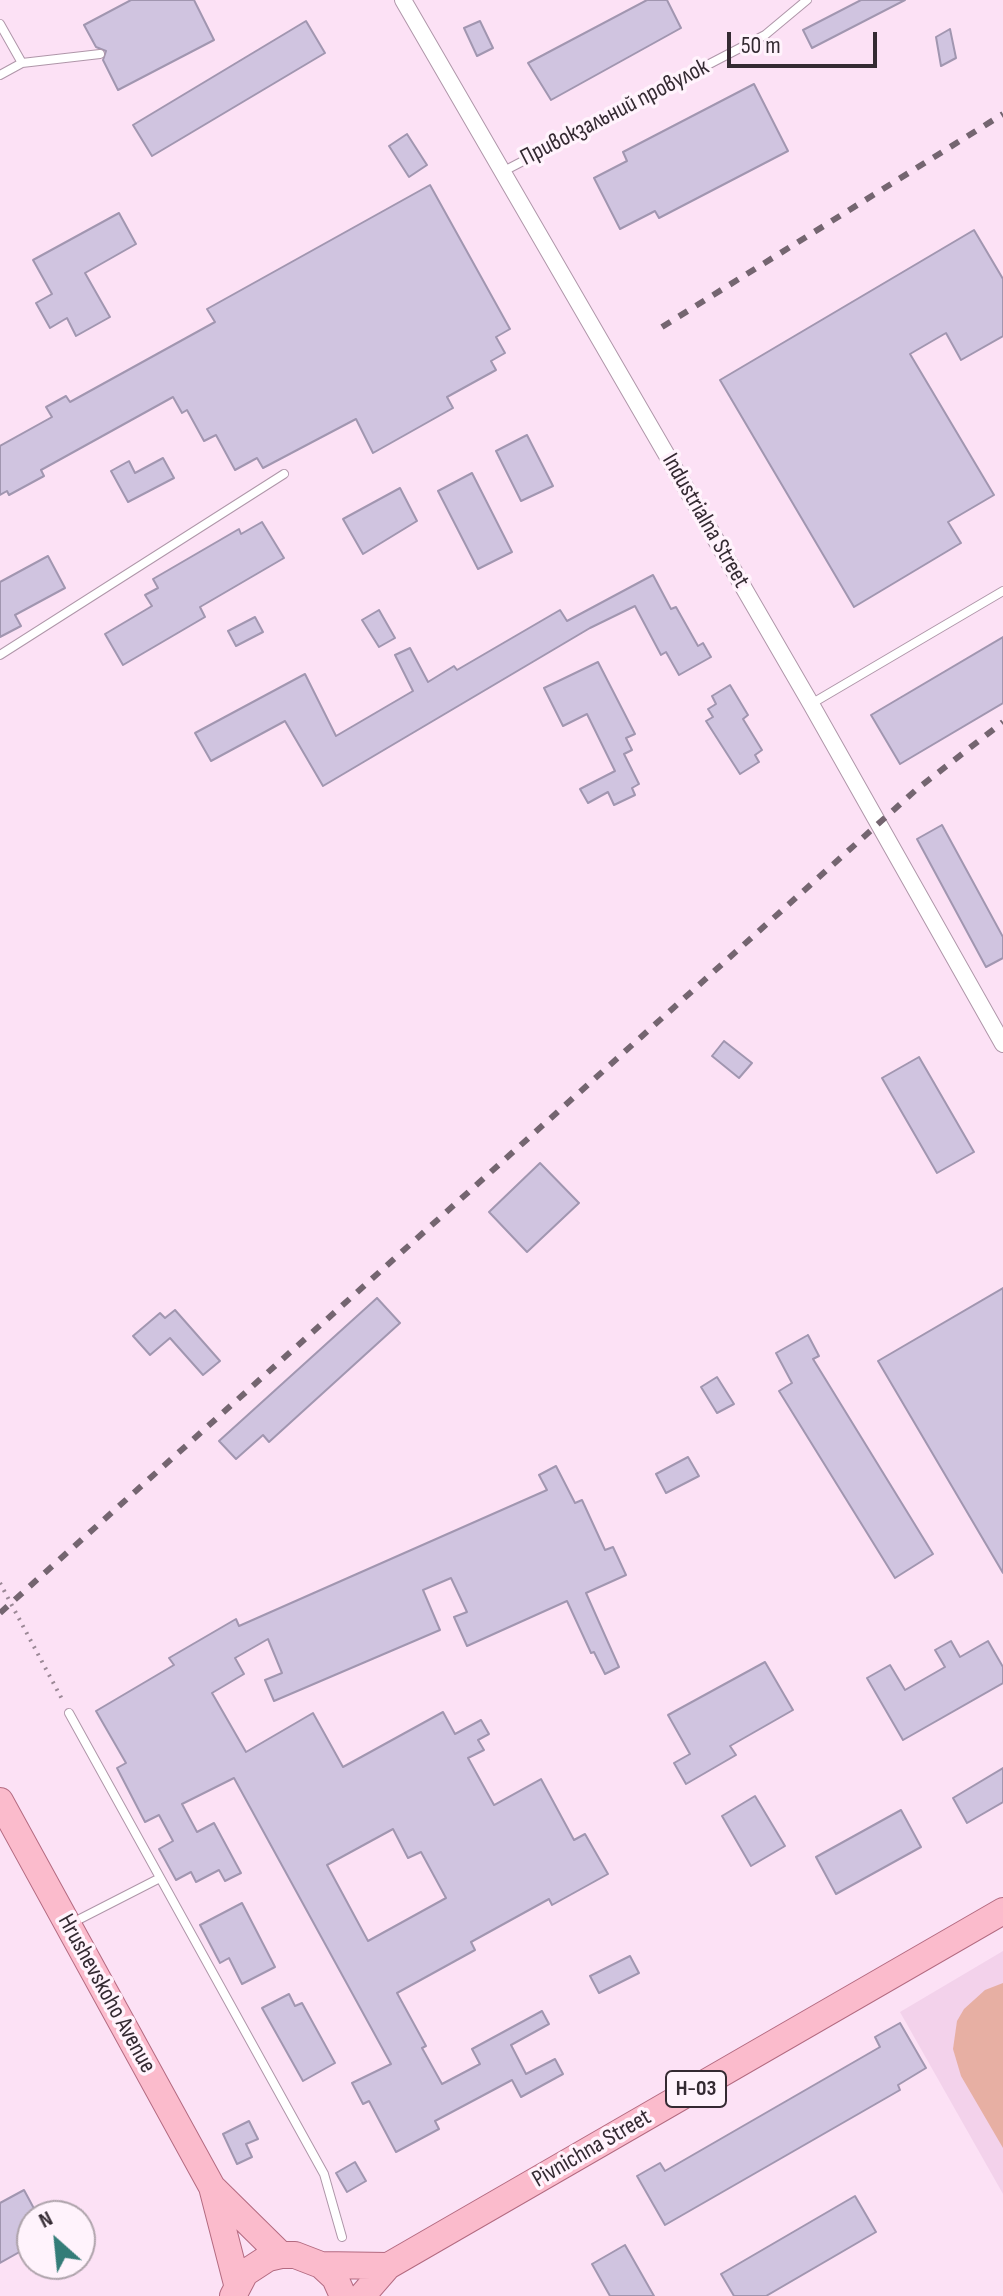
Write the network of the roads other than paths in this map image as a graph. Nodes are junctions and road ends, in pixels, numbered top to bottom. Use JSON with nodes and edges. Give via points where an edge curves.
{"nodes":[{"id":1,"x":403,"y":0,"type":"edge"},
{"id":2,"x":807,"y":0,"type":"edge"},
{"id":3,"x":0,"y":24,"type":"edge"},
{"id":4,"x":100,"y":54,"type":"dead end"},
{"id":5,"x":22,"y":63,"type":"junction"},
{"id":6,"x":0,"y":75,"type":"edge"},
{"id":7,"x":502,"y":172,"type":"junction"},
{"id":8,"x":284,"y":474,"type":"dead end"},
{"id":9,"x":1003,"y":591,"type":"edge"},
{"id":10,"x":0,"y":655,"type":"edge"},
{"id":11,"x":811,"y":704,"type":"junction"},
{"id":12,"x":1003,"y":1044,"type":"edge"},
{"id":13,"x":69,"y":1713,"type":"road end"},
{"id":14,"x":0,"y":1801,"type":"edge"},
{"id":15,"x":160,"y":1878,"type":"junction"},
{"id":16,"x":1003,"y":1911,"type":"edge"},
{"id":17,"x":69,"y":1925,"type":"junction"},
{"id":18,"x":212,"y":2187,"type":"junction"},
{"id":19,"x":342,"y":2237,"type":"dead end"},
{"id":20,"x":281,"y":2255,"type":"junction"},
{"id":21,"x":321,"y":2265,"type":"junction"},
{"id":22,"x":388,"y":2266,"type":"junction"},
{"id":23,"x":235,"y":2290,"type":"edge"},
{"id":24,"x":343,"y":2296,"type":"edge"},
{"id":25,"x":362,"y":2296,"type":"edge"}],
"edges":[{"from":1,"to":7,"type":"street","name":"Industrialna Street"},
{"from":2,"to":7,"type":"lane","name":"Привокзальний провулок","via":[[765,35]]},
{"from":3,"to":5,"type":"lane"},
{"from":4,"to":5,"type":"lane"},
{"from":5,"to":6,"type":"lane"},
{"from":7,"to":11,"type":"street","name":"Industrialna Street"},
{"from":8,"to":10,"type":"lane"},
{"from":9,"to":11,"type":"lane"},
{"from":11,"to":12,"type":"street","name":"Industrialna Street"},
{"from":13,"to":15,"type":"lane"},
{"from":14,"to":17,"type":"main road","name":"Hrushevskoho Avenue"},
{"from":15,"to":17,"type":"lane"},
{"from":15,"to":19,"type":"lane","via":[[324,2174]]},
{"from":16,"to":22,"type":"main road","name":"Pivnichna Street","number":"Н-03"},
{"from":17,"to":18,"type":"main road","name":"Hrushevskoho Avenue"},
{"from":18,"to":20,"type":"main road","name":"Hrushevskoho Avenue"},
{"from":18,"to":23,"type":"main road","name":"Hrushevskoho Avenue"},
{"from":20,"to":21,"type":"main road"},
{"from":20,"to":23,"type":"main road","via":[[256,2264]]},
{"from":21,"to":22,"type":"main road"},
{"from":21,"to":24,"type":"main road"},
{"from":22,"to":25,"type":"main road","name":"Pivnichna Street","number":"Н-03"}]}
